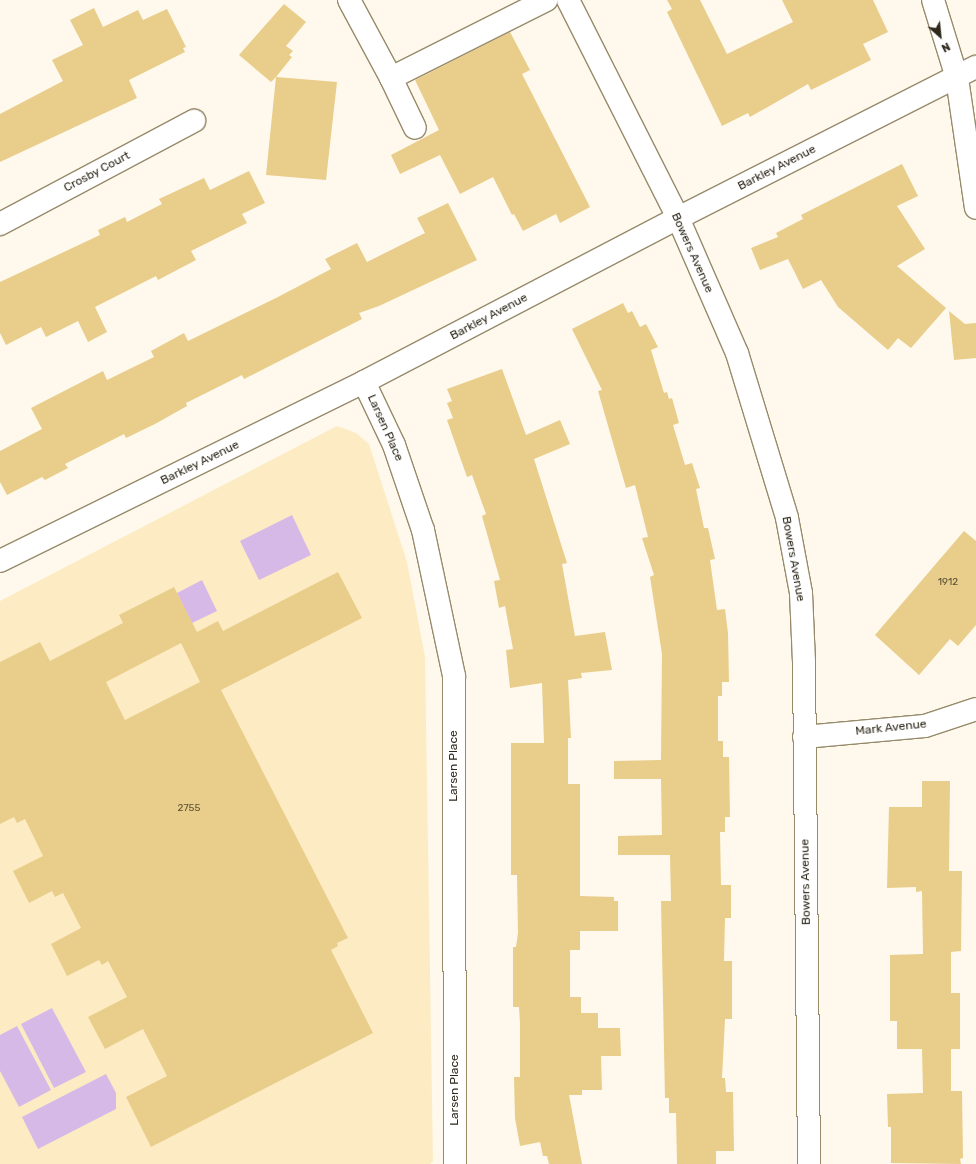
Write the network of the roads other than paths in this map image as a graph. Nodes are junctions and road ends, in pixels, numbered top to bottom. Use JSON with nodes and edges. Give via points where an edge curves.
{"nodes":[{"id":1,"x":349,"y":0,"type":"edge"},
{"id":2,"x":546,"y":0,"type":"edge"},
{"id":3,"x":568,"y":0,"type":"edge"},
{"id":4,"x":933,"y":0,"type":"edge"},
{"id":5,"x":976,"y":67,"type":"edge"},
{"id":6,"x":391,"y":78,"type":"junction"},
{"id":7,"x":957,"y":78,"type":"junction"},
{"id":8,"x":194,"y":121,"type":"dead end"},
{"id":9,"x":415,"y":128,"type":"dead end"},
{"id":10,"x":976,"y":208,"type":"edge"},
{"id":11,"x":678,"y":218,"type":"junction"},
{"id":12,"x":0,"y":224,"type":"edge"},
{"id":13,"x":364,"y":382,"type":"junction"},
{"id":14,"x":0,"y":561,"type":"edge"},
{"id":15,"x":976,"y":709,"type":"edge"},
{"id":16,"x":804,"y":737,"type":"junction"},
{"id":17,"x":455,"y":1164,"type":"edge"},
{"id":18,"x":809,"y":1164,"type":"edge"}],
"edges":[{"from":1,"to":6,"type":"street"},
{"from":2,"to":6,"type":"street"},
{"from":3,"to":11,"type":"street","name":"Bowers Avenue"},
{"from":4,"to":7,"type":"street"},
{"from":5,"to":7,"type":"street","name":"Barkley Avenue"},
{"from":6,"to":9,"type":"street"},
{"from":7,"to":10,"type":"street"},
{"from":7,"to":11,"type":"street","name":"Barkley Avenue"},
{"from":8,"to":12,"type":"street","name":"Crosby Court"},
{"from":11,"to":13,"type":"street","name":"Barkley Avenue"},
{"from":11,"to":16,"type":"street","name":"Bowers Avenue","via":[[737,353],[787,518],[801,593]]},
{"from":13,"to":14,"type":"street","name":"Barkley Avenue"},
{"from":13,"to":17,"type":"street","name":"Larsen Place","via":[[394,444],[423,530],[454,676]]},
{"from":15,"to":16,"type":"street","name":"Mark Avenue","via":[[926,726]]},
{"from":16,"to":18,"type":"street","name":"Bowers Avenue"}]}
